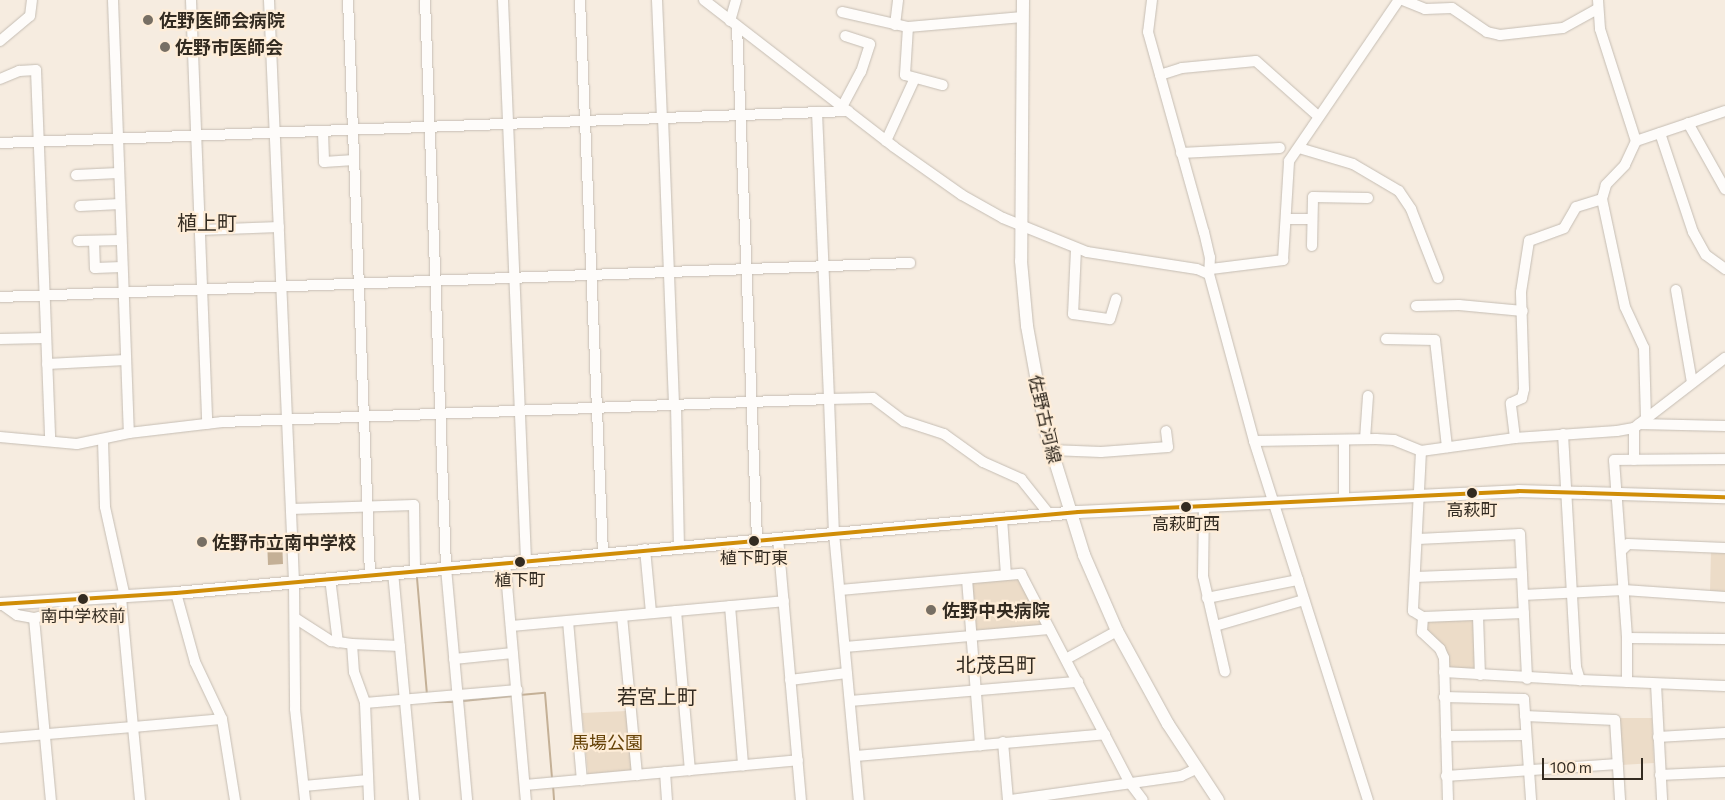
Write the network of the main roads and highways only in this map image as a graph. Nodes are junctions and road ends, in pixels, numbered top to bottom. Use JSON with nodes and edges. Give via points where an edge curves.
{"nodes":[{"id":1,"x":1023,"y":0,"type":"edge"},
{"id":2,"x":1725,"y":497,"type":"edge"},
{"id":3,"x":1069,"y":513,"type":"junction"},
{"id":4,"x":0,"y":603,"type":"edge"},
{"id":5,"x":1218,"y":800,"type":"edge"}],
"edges":[{"from":1,"to":3,"type":"main road","name":"佐野古河線","via":[[1020,226],[1027,326],[1051,450]]},
{"from":2,"to":3,"type":"main road","via":[[1566,490],[1273,501]]},
{"from":3,"to":4,"type":"main road","via":[[176,593]]},
{"from":3,"to":5,"type":"main road","name":"佐野古河線","via":[[1117,631],[1196,769]]}]}
